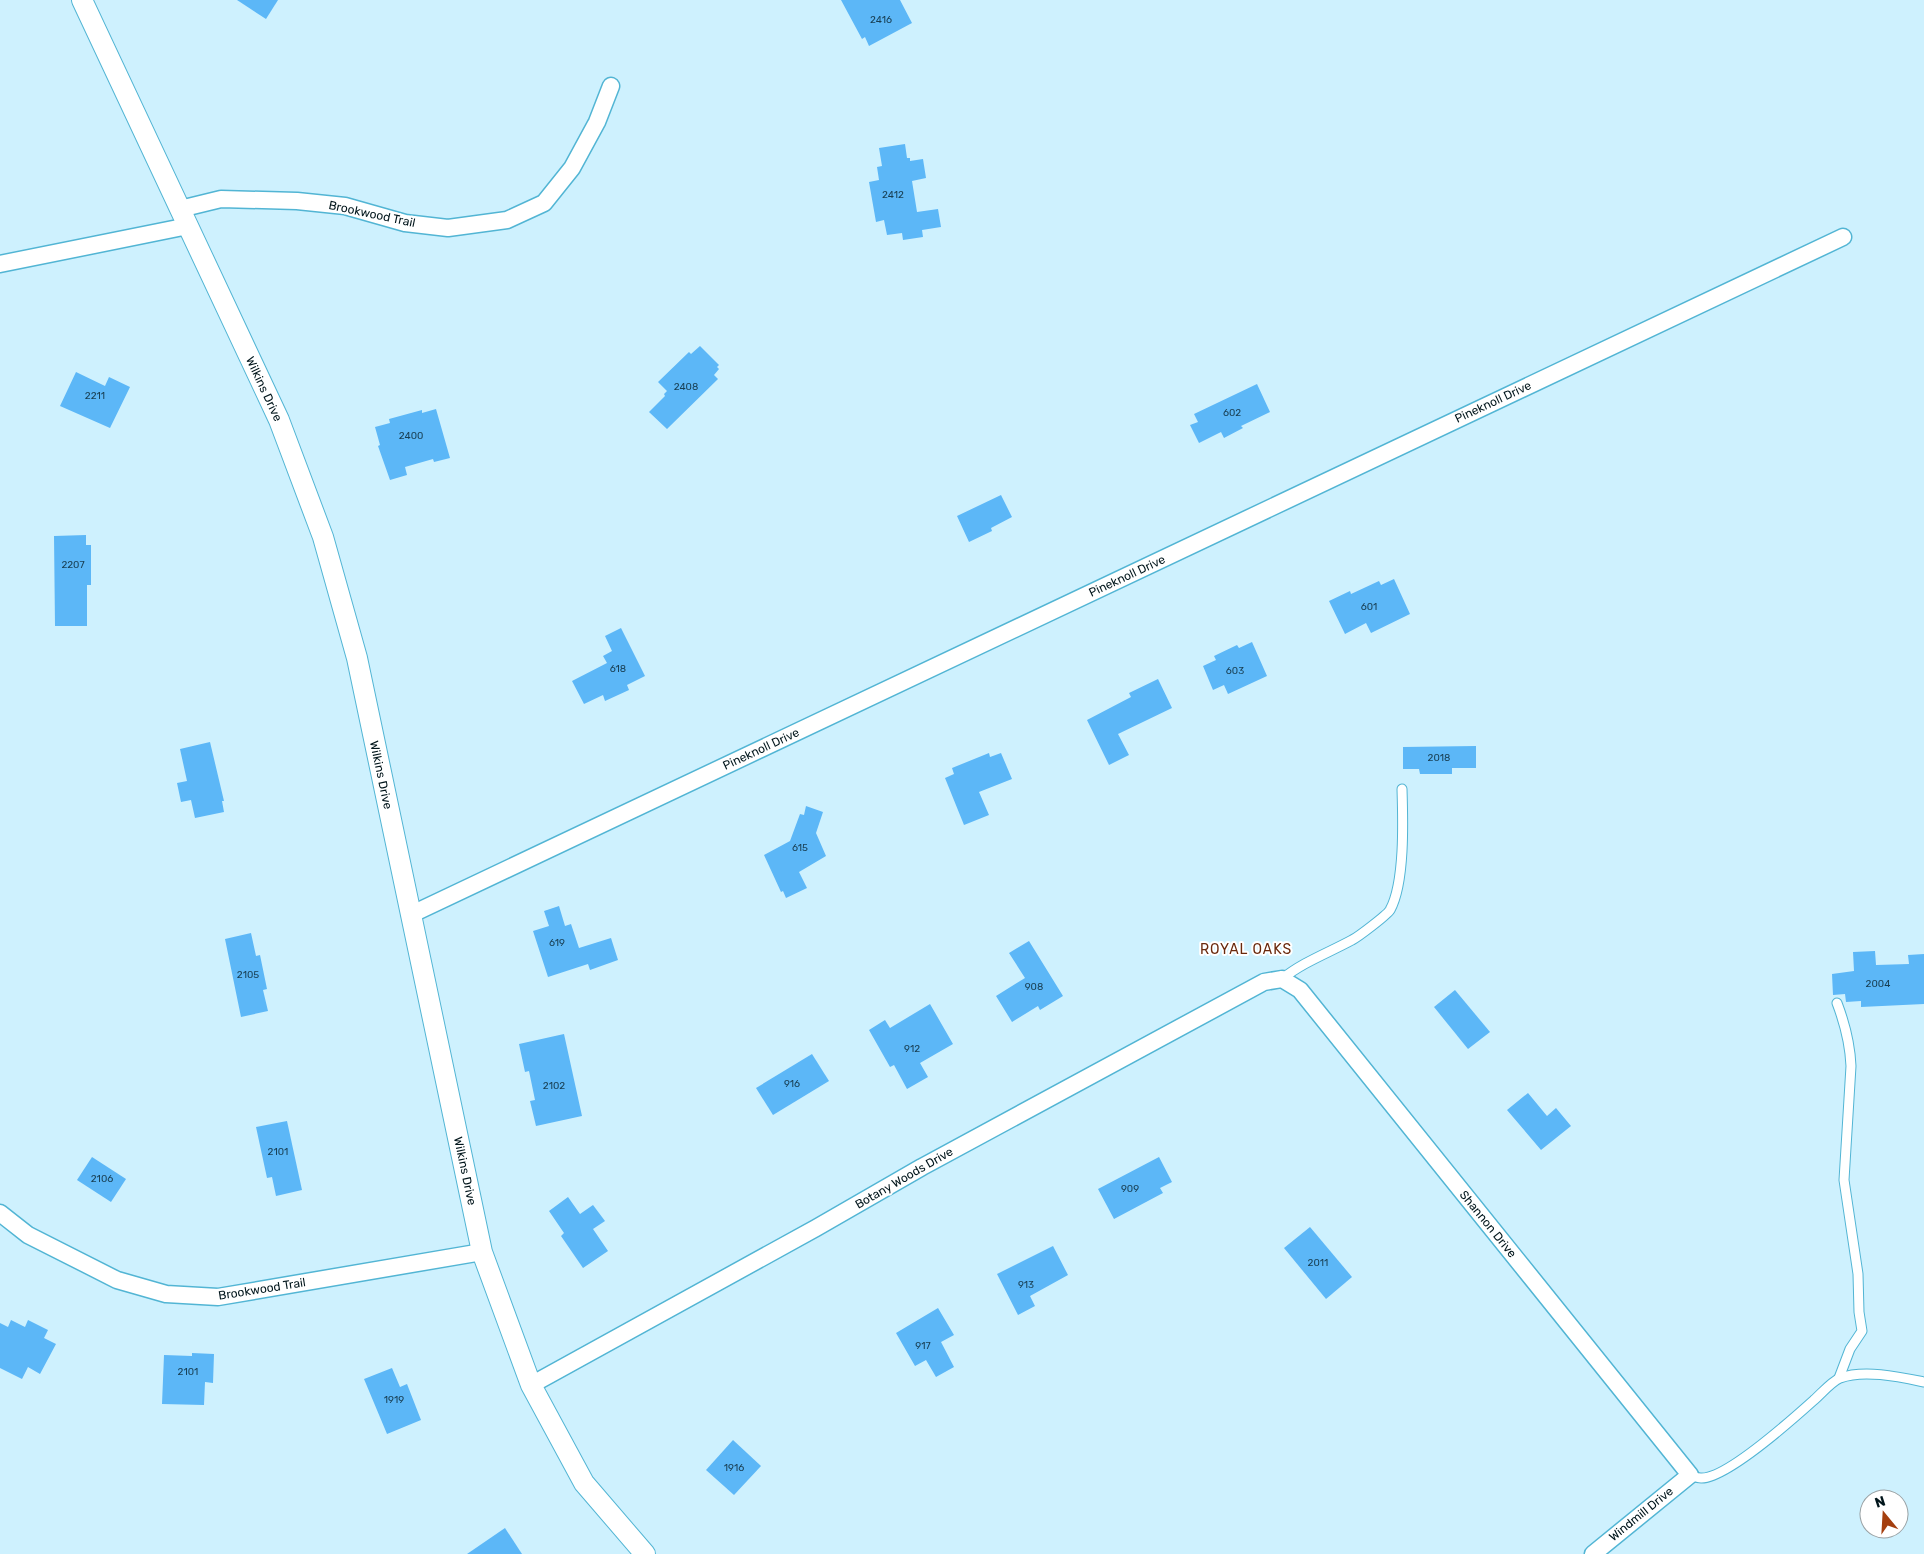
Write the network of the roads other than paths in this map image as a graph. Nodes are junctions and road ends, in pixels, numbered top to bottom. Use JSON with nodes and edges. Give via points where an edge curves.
{"nodes":[{"id":1,"x":82,"y":0,"type":"edge"},
{"id":2,"x":611,"y":86,"type":"dead end"},
{"id":3,"x":184,"y":217,"type":"junction"},
{"id":4,"x":1843,"y":237,"type":"dead end"},
{"id":5,"x":0,"y":264,"type":"edge"},
{"id":6,"x":1402,"y":789,"type":"dead end"},
{"id":7,"x":410,"y":914,"type":"junction"},
{"id":8,"x":1282,"y":979,"type":"junction"},
{"id":9,"x":1837,"y":1003,"type":"dead end"},
{"id":10,"x":0,"y":1212,"type":"edge"},
{"id":11,"x":482,"y":1252,"type":"junction"},
{"id":12,"x":1839,"y":1378,"type":"junction"},
{"id":13,"x":1924,"y":1382,"type":"edge"},
{"id":14,"x":531,"y":1385,"type":"junction"},
{"id":15,"x":1690,"y":1475,"type":"junction"},
{"id":16,"x":644,"y":1554,"type":"edge"},
{"id":17,"x":1593,"y":1554,"type":"edge"}],
"edges":[{"from":1,"to":3,"type":"street","name":"Wilkins Drive"},
{"from":2,"to":3,"type":"street","name":"Brookwood Trail","via":[[597,122],[572,168],[544,203],[507,220],[448,228],[405,223],[345,206],[221,199]]},
{"from":3,"to":5,"type":"street","name":"Brookwood Trail"},
{"from":3,"to":7,"type":"street","name":"Wilkins Drive","via":[[279,420],[323,537],[357,658]]},
{"from":4,"to":7,"type":"street","name":"Pineknoll Drive"},
{"from":6,"to":8,"type":"lane","via":[[1403,836],[1397,888],[1390,910],[1354,939]]},
{"from":7,"to":11,"type":"street","name":"Wilkins Drive"},
{"from":8,"to":14,"type":"street","name":"Botany Woods Drive","via":[[1264,982],[922,1166]]},
{"from":8,"to":15,"type":"street","name":"Shannon Drive","via":[[1300,990]]},
{"from":9,"to":12,"type":"lane","via":[[1850,1047],[1844,1180],[1856,1255],[1862,1331],[1850,1349]]},
{"from":10,"to":11,"type":"street","name":"Brookwood Trail","via":[[28,1234],[117,1280],[166,1294],[218,1297]]},
{"from":11,"to":14,"type":"street","name":"Wilkins Drive"},
{"from":12,"to":13,"type":"lane","via":[[1867,1374]]},
{"from":12,"to":15,"type":"lane","via":[[1735,1464],[1702,1478]]},
{"from":14,"to":16,"type":"street","name":"Wilkins Drive","via":[[584,1483]]},
{"from":15,"to":17,"type":"street","name":"Windmill Drive"}]}
